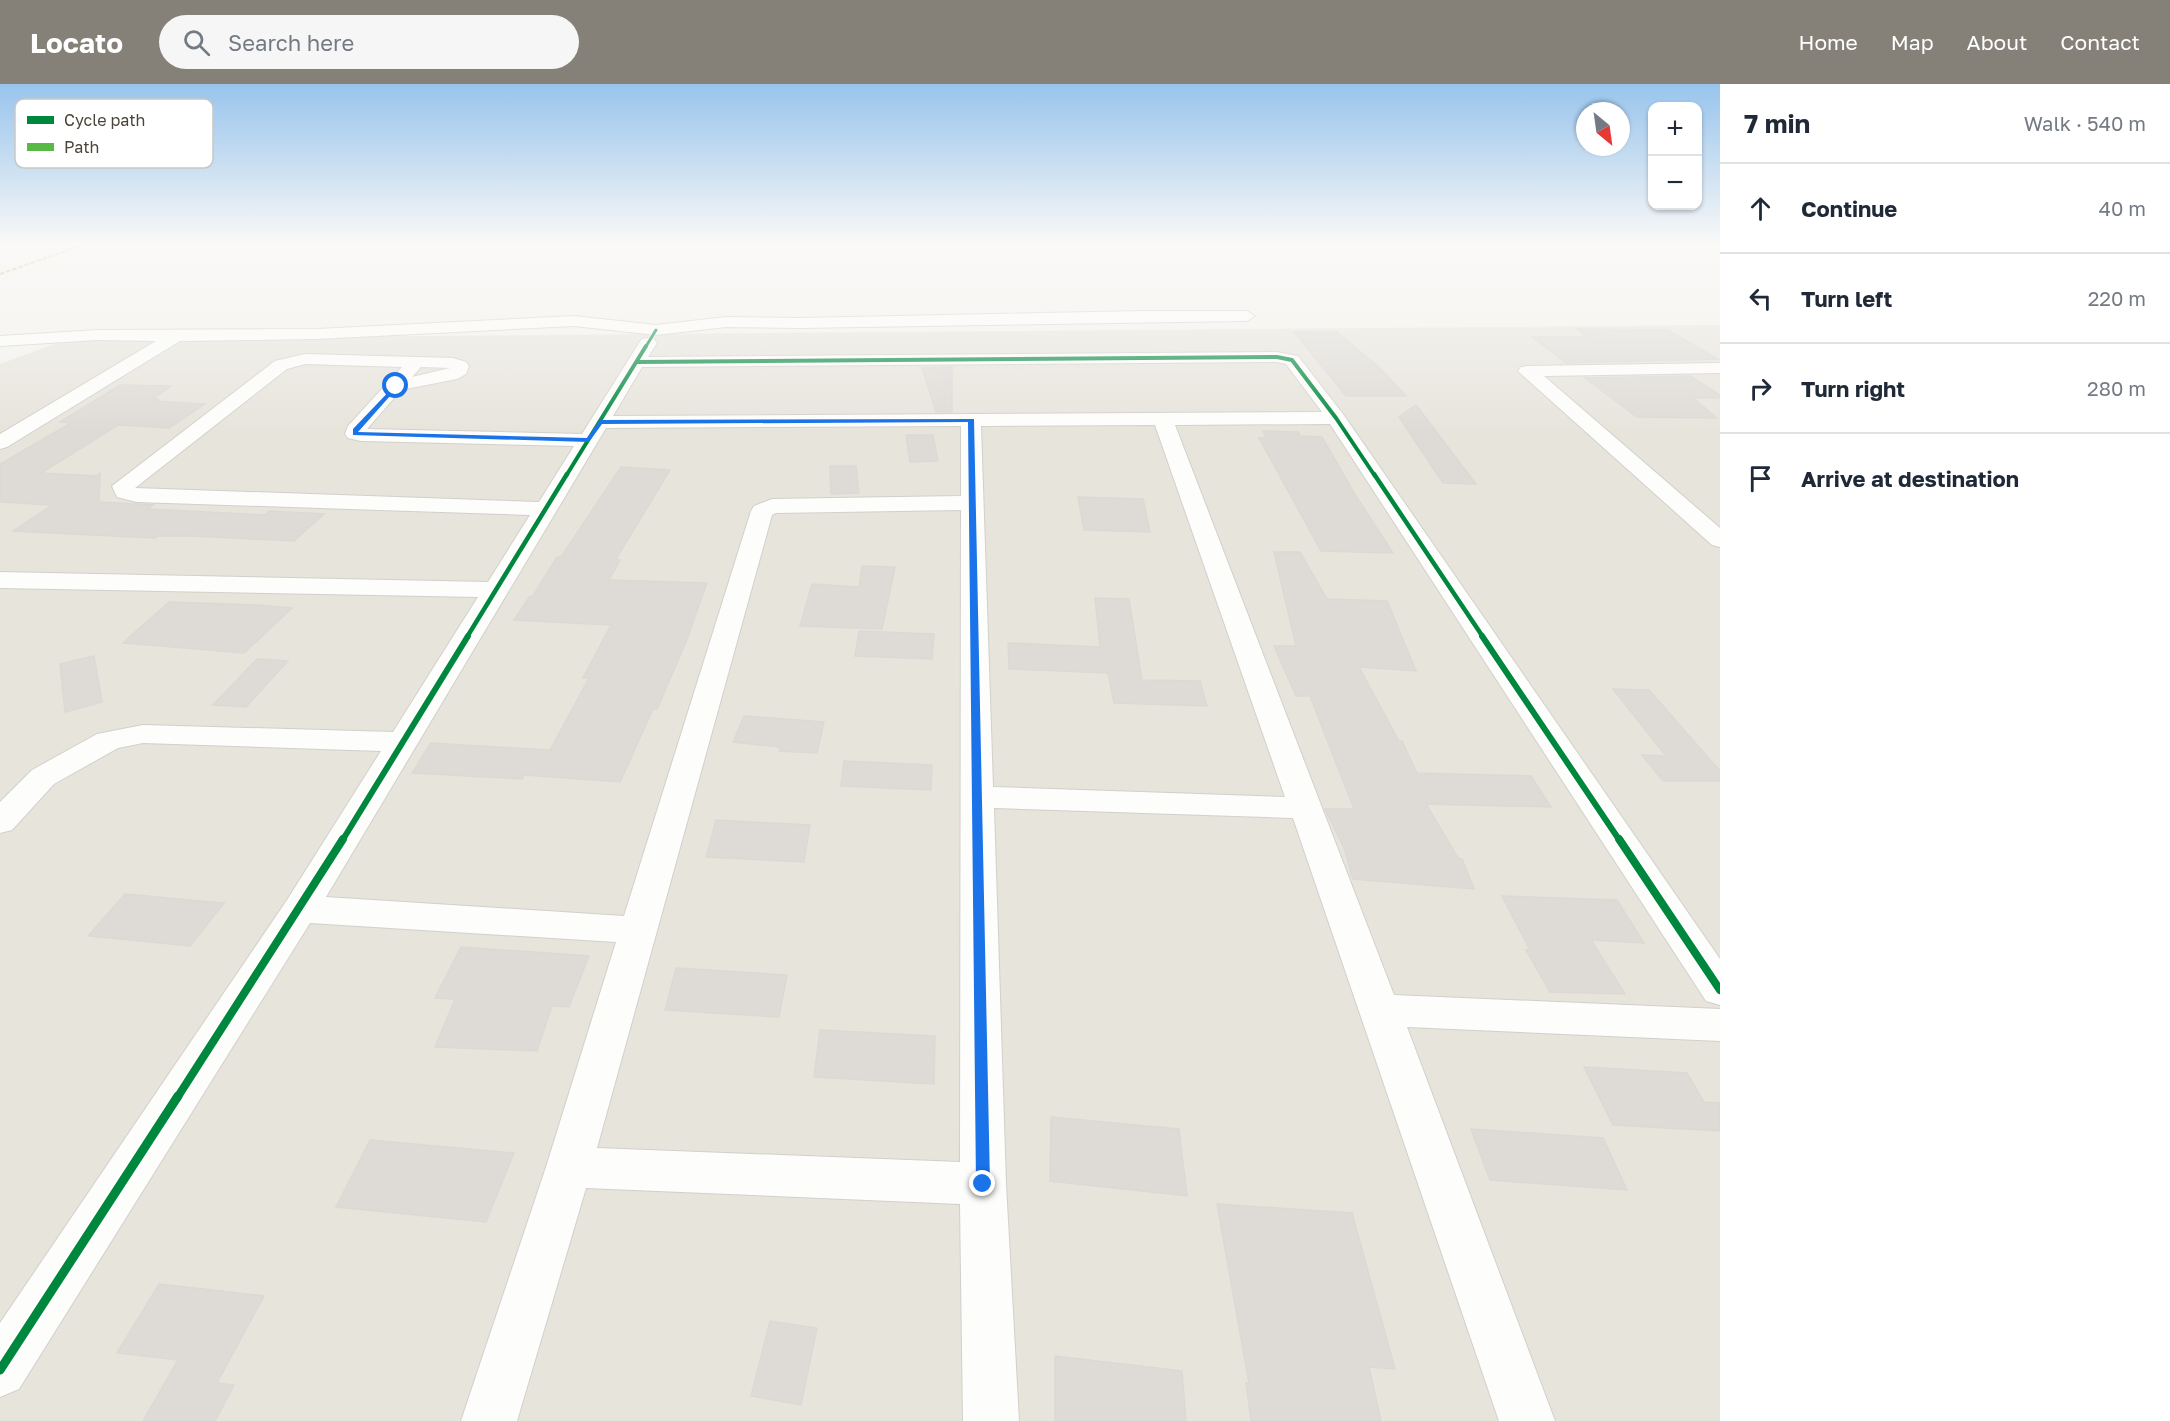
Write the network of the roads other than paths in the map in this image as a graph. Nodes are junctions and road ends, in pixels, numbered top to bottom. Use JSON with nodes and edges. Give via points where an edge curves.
{"nodes":[{"id":1,"x":656,"y":330,"type":"junction"},
{"id":2,"x":177,"y":336,"type":"junction"},
{"id":3,"x":0,"y":341,"type":"edge"},
{"id":4,"x":1277,"y":357,"type":"junction"},
{"id":5,"x":416,"y":362,"type":"junction"},
{"id":6,"x":637,"y":362,"type":"junction"},
{"id":7,"x":1720,"y":368,"type":"edge"},
{"id":8,"x":396,"y":386,"type":"junction"},
{"id":9,"x":1336,"y":418,"type":"junction"},
{"id":10,"x":1162,"y":419,"type":"junction"},
{"id":11,"x":36,"y":420,"type":"junction"},
{"id":12,"x":971,"y":420,"type":"junction"},
{"id":13,"x":0,"y":422,"type":"edge"},
{"id":14,"x":594,"y":431,"type":"junction"},
{"id":15,"x":0,"y":443,"type":"edge"},
{"id":16,"x":973,"y":503,"type":"junction"},
{"id":17,"x":546,"y":509,"type":"junction"},
{"id":18,"x":1720,"y":540,"type":"edge"},
{"id":19,"x":5,"y":584,"type":"edge"},
{"id":20,"x":496,"y":590,"type":"junction"},
{"id":21,"x":403,"y":742,"type":"junction"},
{"id":22,"x":977,"y":797,"type":"junction"},
{"id":23,"x":1305,"y":808,"type":"junction"},
{"id":24,"x":0,"y":822,"type":"edge"},
{"id":25,"x":300,"y":909,"type":"junction"},
{"id":26,"x":639,"y":930,"type":"junction"},
{"id":27,"x":1720,"y":990,"type":"edge"},
{"id":28,"x":1380,"y":1010,"type":"junction"},
{"id":29,"x":1720,"y":1025,"type":"edge"},
{"id":30,"x":569,"y":1167,"type":"junction"},
{"id":31,"x":983,"y":1184,"type":"junction"},
{"id":32,"x":0,"y":1370,"type":"edge"},
{"id":33,"x":489,"y":1421,"type":"edge"},
{"id":34,"x":991,"y":1421,"type":"edge"},
{"id":35,"x":1527,"y":1421,"type":"edge"}],
"edges":[{"from":1,"to":2,"type":"street","via":[[573,321],[327,334]]},
{"from":1,"to":4,"type":"street","via":[[726,322],[1247,316],[1239,326],[1244,347]]},
{"from":1,"to":6,"type":"street"},
{"from":2,"to":3,"type":"street","via":[[97,335]]},
{"from":2,"to":11,"type":"street"},
{"from":4,"to":6,"type":"street"},
{"from":4,"to":9,"type":"street","via":[[1292,360]]},
{"from":5,"to":8,"type":"street"},
{"from":5,"to":8,"type":"street","via":[[453,363],[460,370]]},
{"from":5,"to":17,"type":"street","via":[[305,359],[281,365],[123,486],[125,492]]},
{"from":6,"to":14,"type":"street"},
{"from":7,"to":18,"type":"street","via":[[1527,371]]},
{"from":8,"to":14,"type":"street","via":[[355,434]]},
{"from":9,"to":10,"type":"street"},
{"from":9,"to":27,"type":"street"},
{"from":10,"to":12,"type":"street"},
{"from":10,"to":23,"type":"street"},
{"from":11,"to":13,"type":"street"},
{"from":11,"to":15,"type":"street"},
{"from":12,"to":14,"type":"street"},
{"from":12,"to":16,"type":"street"},
{"from":14,"to":17,"type":"street"},
{"from":16,"to":22,"type":"street"},
{"from":16,"to":26,"type":"street","via":[[772,506],[762,511]]},
{"from":17,"to":20,"type":"street"},
{"from":19,"to":20,"type":"street"},
{"from":20,"to":21,"type":"street"},
{"from":21,"to":24,"type":"street","via":[[143,734],[108,741],[43,777]]},
{"from":21,"to":25,"type":"street"},
{"from":22,"to":23,"type":"street"},
{"from":22,"to":31,"type":"street"},
{"from":23,"to":28,"type":"street"},
{"from":25,"to":26,"type":"street"},
{"from":25,"to":32,"type":"street"},
{"from":26,"to":30,"type":"street"},
{"from":28,"to":29,"type":"street"},
{"from":28,"to":35,"type":"street"},
{"from":30,"to":31,"type":"street"},
{"from":30,"to":33,"type":"street"},
{"from":31,"to":34,"type":"street"}]}
